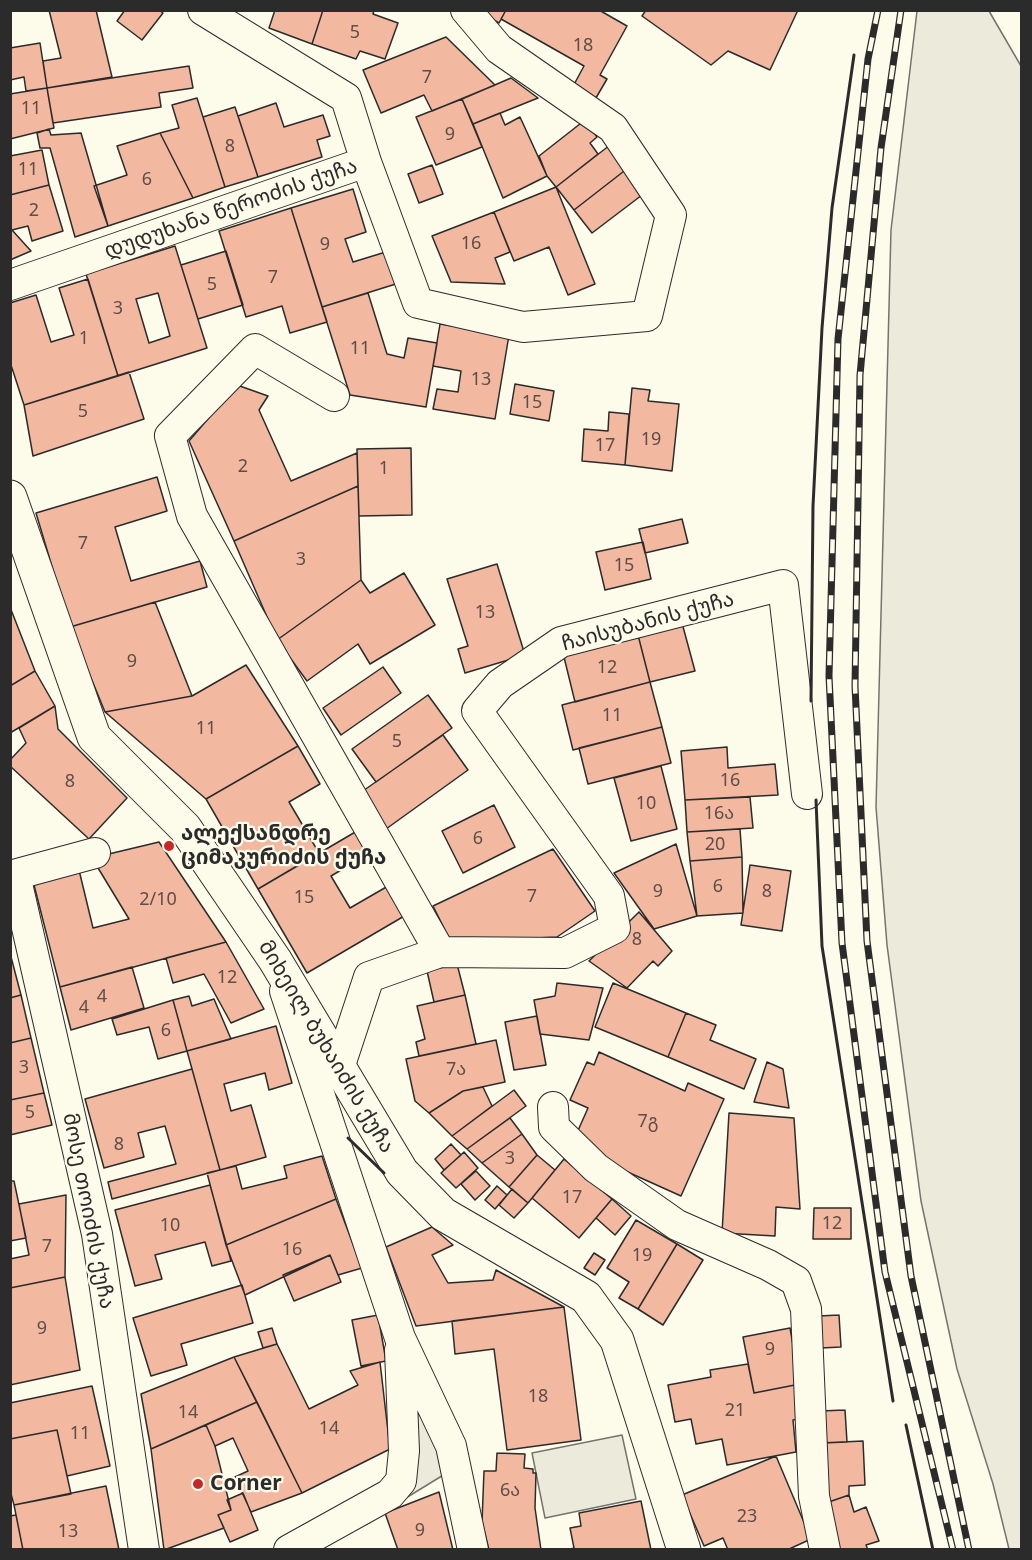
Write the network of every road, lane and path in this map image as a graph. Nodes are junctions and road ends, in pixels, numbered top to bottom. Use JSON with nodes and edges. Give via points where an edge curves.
{"nodes":[{"id":1,"x":203,"y":10,"type":"edge"},
{"id":2,"x":466,"y":10,"type":"edge"},
{"id":3,"x":366,"y":162,"type":"junction"},
{"id":4,"x":10,"y":285,"type":"edge"},
{"id":5,"x":334,"y":396,"type":"dead end"},
{"id":6,"x":10,"y":497,"type":"edge"},
{"id":7,"x":807,"y":794,"type":"dead end"},
{"id":8,"x":95,"y":853,"type":"dead end"},
{"id":9,"x":13,"y":875,"type":"edge"},
{"id":10,"x":440,"y":952,"type":"junction"},
{"id":11,"x":274,"y":960,"type":"junction"},
{"id":12,"x":339,"y":1068,"type":"junction"},
{"id":13,"x":553,"y":1107,"type":"dead end"},
{"id":14,"x":400,"y":1338,"type":"junction"},
{"id":15,"x":144,"y":1550,"type":"edge"},
{"id":16,"x":289,"y":1550,"type":"edge"},
{"id":17,"x":473,"y":1550,"type":"edge"},
{"id":18,"x":684,"y":1550,"type":"edge"},
{"id":19,"x":825,"y":1550,"type":"edge"}],
"edges":[{"from":1,"to":3,"type":"street","via":[[346,98]]},
{"from":2,"to":3,"type":"street","name":"დუდუხანა წეროძის ქუჩა","via":[[499,49],[613,128],[671,215],[647,316],[523,327],[418,303]]},
{"from":3,"to":4,"type":"street","name":"დუდუხანა წეროძის ქუჩა"},
{"from":5,"to":10,"type":"street","via":[[255,349],[170,436],[192,516]]},
{"from":6,"to":11,"type":"street","name":"მიხეილ ბუხაიძის ქუჩა","via":[[94,737],[185,828]]},
{"from":7,"to":10,"type":"street","name":"ჩაისუბანის ქუჩა","via":[[783,585],[561,642],[500,684],[477,711],[609,896],[615,928],[565,953]]},
{"from":8,"to":9,"type":"street"},
{"from":9,"to":15,"type":"street","name":"მოსე თოიძის ქუჩა","via":[[97,1234]]},
{"from":10,"to":12,"type":"street","name":"ჩაისუბანის ქუჩა","via":[[369,977]]},
{"from":11,"to":12,"type":"street","name":"მიხეილ ბუხაიძის ქუჩა"},
{"from":11,"to":14,"type":"street"},
{"from":12,"to":18,"type":"street","name":"მიხეილ ბუხაიძის ქუჩა","via":[[402,1172],[443,1214],[586,1297],[616,1340]]},
{"from":13,"to":19,"type":"street","via":[[554,1126],[596,1168],[677,1225],[796,1281],[806,1309],[814,1496]]},
{"from":14,"to":16,"type":"street","via":[[404,1451],[401,1481],[390,1494]]},
{"from":14,"to":17,"type":"street","via":[[451,1446]]}]}
